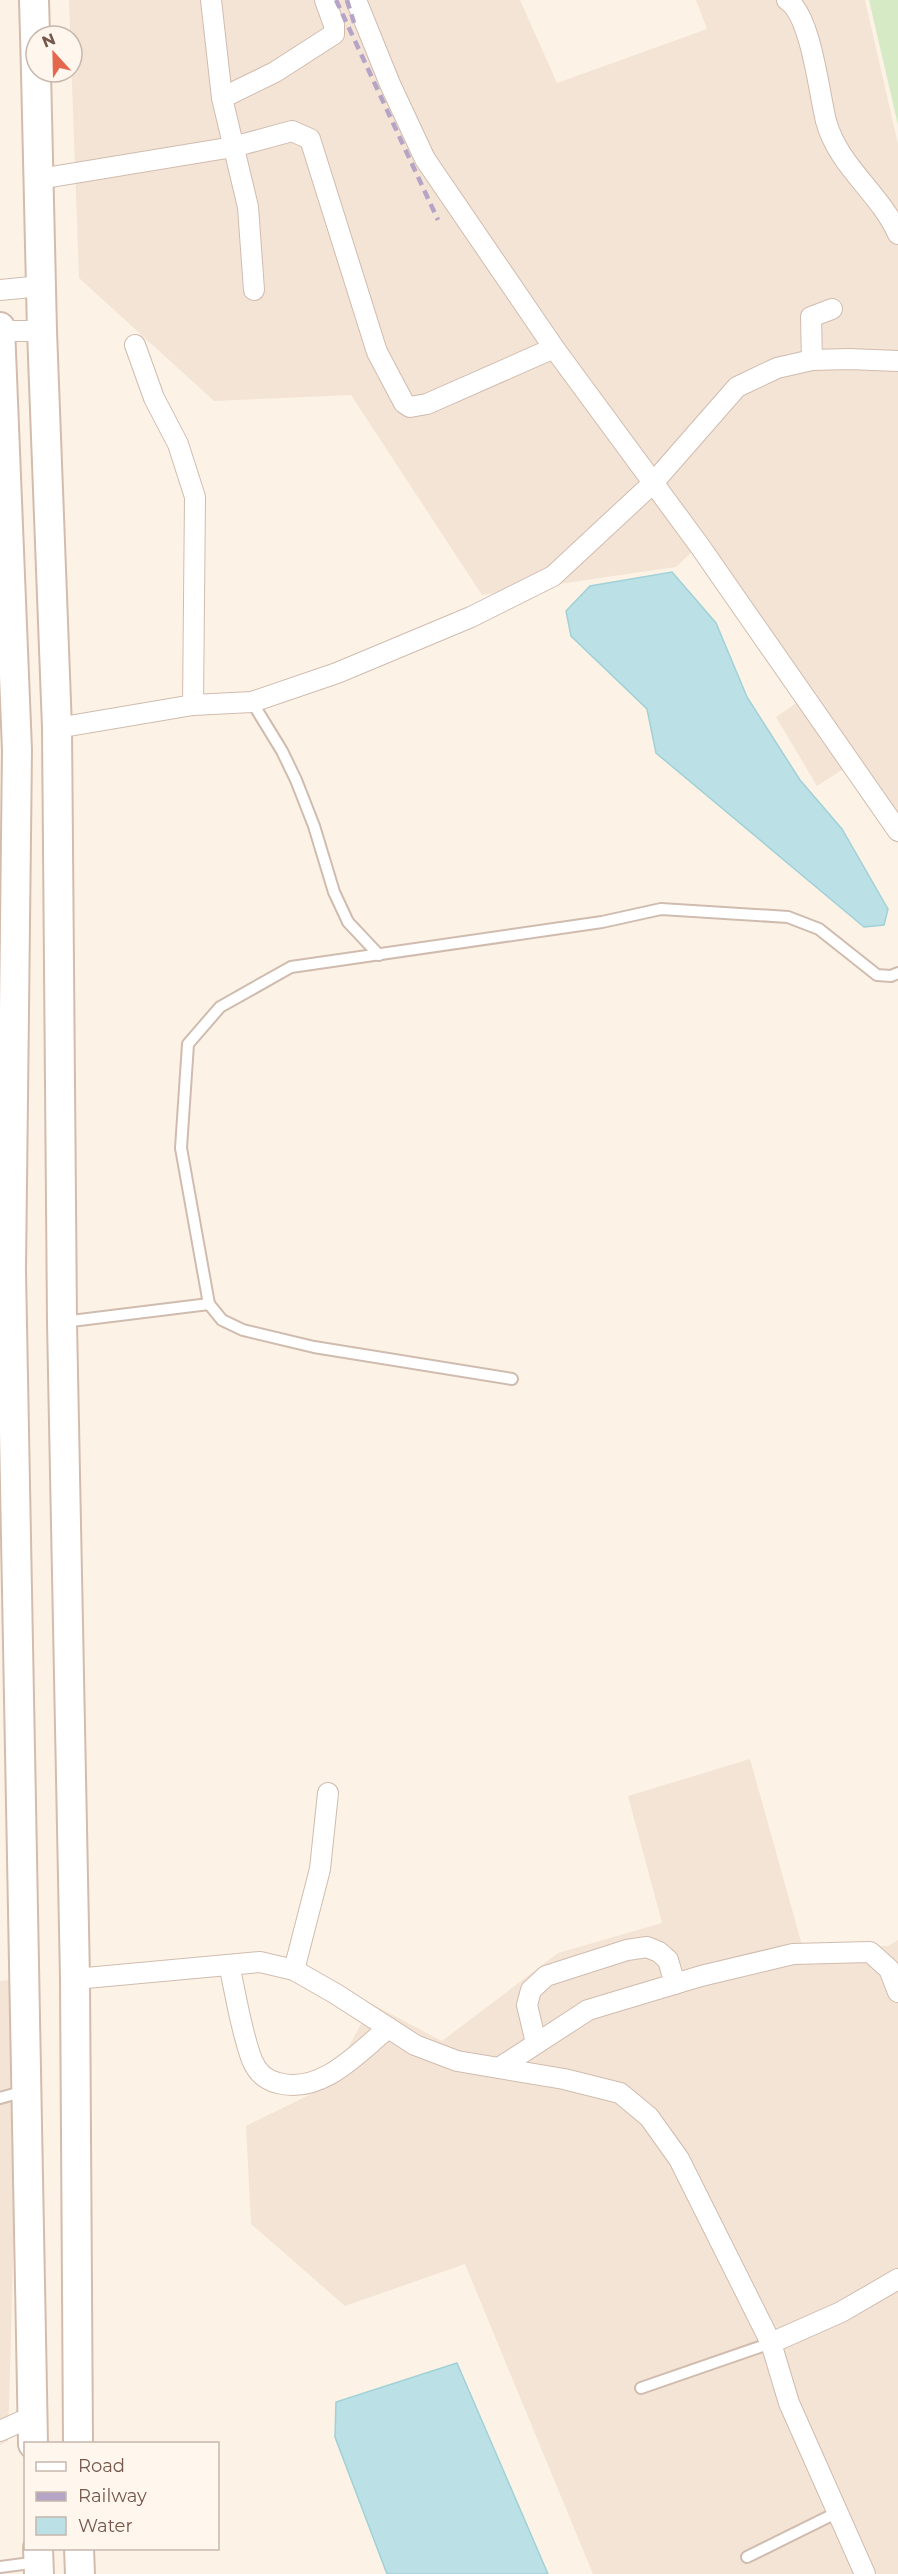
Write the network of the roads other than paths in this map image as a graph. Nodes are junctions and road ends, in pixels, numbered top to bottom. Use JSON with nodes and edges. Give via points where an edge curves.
{"nodes":[{"id":1,"x":34,"y":0,"type":"edge"},
{"id":2,"x":211,"y":0,"type":"edge"},
{"id":3,"x":325,"y":0,"type":"edge"},
{"id":4,"x":356,"y":0,"type":"edge"},
{"id":5,"x":787,"y":0,"type":"edge"},
{"id":6,"x":35,"y":24,"type":"edge"},
{"id":7,"x":36,"y":84,"type":"edge"},
{"id":8,"x":222,"y":98,"type":"junction"},
{"id":9,"x":233,"y":147,"type":"junction"},
{"id":10,"x":39,"y":179,"type":"junction"},
{"id":11,"x":898,"y":234,"type":"edge"},
{"id":12,"x":41,"y":286,"type":"junction"},
{"id":13,"x":0,"y":290,"type":"edge"},
{"id":14,"x":254,"y":290,"type":"dead end"},
{"id":15,"x":832,"y":309,"type":"dead end"},
{"id":16,"x":0,"y":330,"type":"edge"},
{"id":17,"x":42,"y":331,"type":"junction"},
{"id":18,"x":135,"y":345,"type":"dead end"},
{"id":19,"x":554,"y":348,"type":"junction"},
{"id":20,"x":812,"y":360,"type":"junction"},
{"id":21,"x":898,"y":361,"type":"edge"},
{"id":22,"x":653,"y":483,"type":"junction"},
{"id":23,"x":6,"y":608,"type":"edge"},
{"id":24,"x":252,"y":702,"type":"junction"},
{"id":25,"x":193,"y":705,"type":"junction"},
{"id":26,"x":57,"y":728,"type":"junction"},
{"id":27,"x":895,"y":820,"type":"edge"},
{"id":28,"x":379,"y":955,"type":"junction"},
{"id":29,"x":898,"y":973,"type":"edge"},
{"id":30,"x":6,"y":1274,"type":"edge"},
{"id":31,"x":209,"y":1304,"type":"junction"},
{"id":32,"x":62,"y":1322,"type":"junction"},
{"id":33,"x":512,"y":1379,"type":"dead end"},
{"id":34,"x":8,"y":1494,"type":"edge"},
{"id":35,"x":9,"y":1609,"type":"edge"},
{"id":36,"x":328,"y":1793,"type":"dead end"},
{"id":37,"x":229,"y":1965,"type":"junction"},
{"id":38,"x":294,"y":1970,"type":"junction"},
{"id":39,"x":75,"y":1979,"type":"junction"},
{"id":40,"x":675,"y":1984,"type":"junction"},
{"id":41,"x":897,"y":1988,"type":"edge"},
{"id":42,"x":388,"y":2028,"type":"junction"},
{"id":43,"x":536,"y":2043,"type":"junction"},
{"id":44,"x":499,"y":2068,"type":"junction"},
{"id":45,"x":28,"y":2090,"type":"junction"},
{"id":46,"x":0,"y":2098,"type":"edge"},
{"id":47,"x":898,"y":2278,"type":"edge"},
{"id":48,"x":771,"y":2343,"type":"junction"},
{"id":49,"x":641,"y":2388,"type":"dead end"},
{"id":50,"x":32,"y":2430,"type":"edge"},
{"id":51,"x":0,"y":2431,"type":"edge"},
{"id":52,"x":78,"y":2442,"type":"edge"},
{"id":53,"x":838,"y":2512,"type":"junction"},
{"id":54,"x":79,"y":2550,"type":"edge"},
{"id":55,"x":747,"y":2557,"type":"dead end"},
{"id":56,"x":39,"y":2562,"type":"edge"},
{"id":57,"x":0,"y":2567,"type":"edge"},
{"id":58,"x":80,"y":2574,"type":"edge"},
{"id":59,"x":865,"y":2574,"type":"edge"}],
"edges":[{"from":1,"to":6,"type":"main road"},
{"from":2,"to":8,"type":"street"},
{"from":3,"to":8,"type":"street","via":[[334,34],[275,72]]},
{"from":4,"to":19,"type":"street","via":[[425,159]]},
{"from":5,"to":11,"type":"street","via":[[794,4],[810,45],[827,124],[846,163],[890,215]]},
{"from":7,"to":10,"type":"main road"},
{"from":8,"to":9,"type":"street"},
{"from":9,"to":10,"type":"street"},
{"from":9,"to":14,"type":"street","via":[[248,207]]},
{"from":9,"to":19,"type":"street","via":[[292,131],[310,140],[377,352],[400,397],[410,407],[427,404]]},
{"from":10,"to":12,"type":"main road"},
{"from":12,"to":13,"type":"street"},
{"from":12,"to":17,"type":"main road"},
{"from":15,"to":20,"type":"street","via":[[811,317]]},
{"from":16,"to":17,"type":"street"},
{"from":16,"to":23,"type":"main road"},
{"from":17,"to":26,"type":"main road"},
{"from":18,"to":25,"type":"street","via":[[154,398],[178,444],[195,497]]},
{"from":19,"to":22,"type":"street"},
{"from":20,"to":21,"type":"street"},
{"from":20,"to":22,"type":"street","via":[[777,368],[737,387]]},
{"from":22,"to":24,"type":"street","via":[[554,576],[471,617],[337,673]]},
{"from":22,"to":27,"type":"street"},
{"from":23,"to":30,"type":"main road","via":[[13,748]]},
{"from":24,"to":25,"type":"street"},
{"from":24,"to":28,"type":"lane","via":[[297,780],[334,892],[348,922]]},
{"from":25,"to":26,"type":"street"},
{"from":26,"to":32,"type":"main road"},
{"from":28,"to":29,"type":"lane","via":[[602,922],[661,909],[788,917],[819,929],[877,975]]},
{"from":28,"to":31,"type":"lane","via":[[291,967],[220,1007],[188,1044],[181,1148]]},
{"from":30,"to":34,"type":"main road"},
{"from":31,"to":32,"type":"lane"},
{"from":31,"to":33,"type":"lane","via":[[222,1320],[253,1332],[314,1347]]},
{"from":32,"to":39,"type":"main road"},
{"from":34,"to":35,"type":"main road"},
{"from":35,"to":45,"type":"main road"},
{"from":36,"to":38,"type":"street","via":[[320,1869]]},
{"from":37,"to":38,"type":"street","via":[[260,1962]]},
{"from":37,"to":39,"type":"street"},
{"from":37,"to":42,"type":"street","via":[[252,2061],[265,2079],[300,2086],[334,2073]]},
{"from":38,"to":42,"type":"street"},
{"from":39,"to":52,"type":"main road"},
{"from":40,"to":41,"type":"street","via":[[793,1954],[870,1952],[889,1969]]},
{"from":40,"to":43,"type":"street","via":[[588,2010]]},
{"from":40,"to":43,"type":"street","via":[[668,1960],[647,1947],[546,1976],[531,1990],[527,2005]]},
{"from":42,"to":44,"type":"street","via":[[415,2045],[457,2061]]},
{"from":43,"to":44,"type":"street"},
{"from":44,"to":48,"type":"street","via":[[620,2093],[649,2117],[679,2159]]},
{"from":45,"to":46,"type":"lane"},
{"from":45,"to":50,"type":"main road"},
{"from":47,"to":48,"type":"street","via":[[841,2313]]},
{"from":48,"to":49,"type":"lane"},
{"from":48,"to":53,"type":"street","via":[[789,2403]]},
{"from":50,"to":51,"type":"street"},
{"from":53,"to":55,"type":"lane"},
{"from":53,"to":59,"type":"street"},
{"from":54,"to":58,"type":"main road"},
{"from":56,"to":57,"type":"lane"}]}
